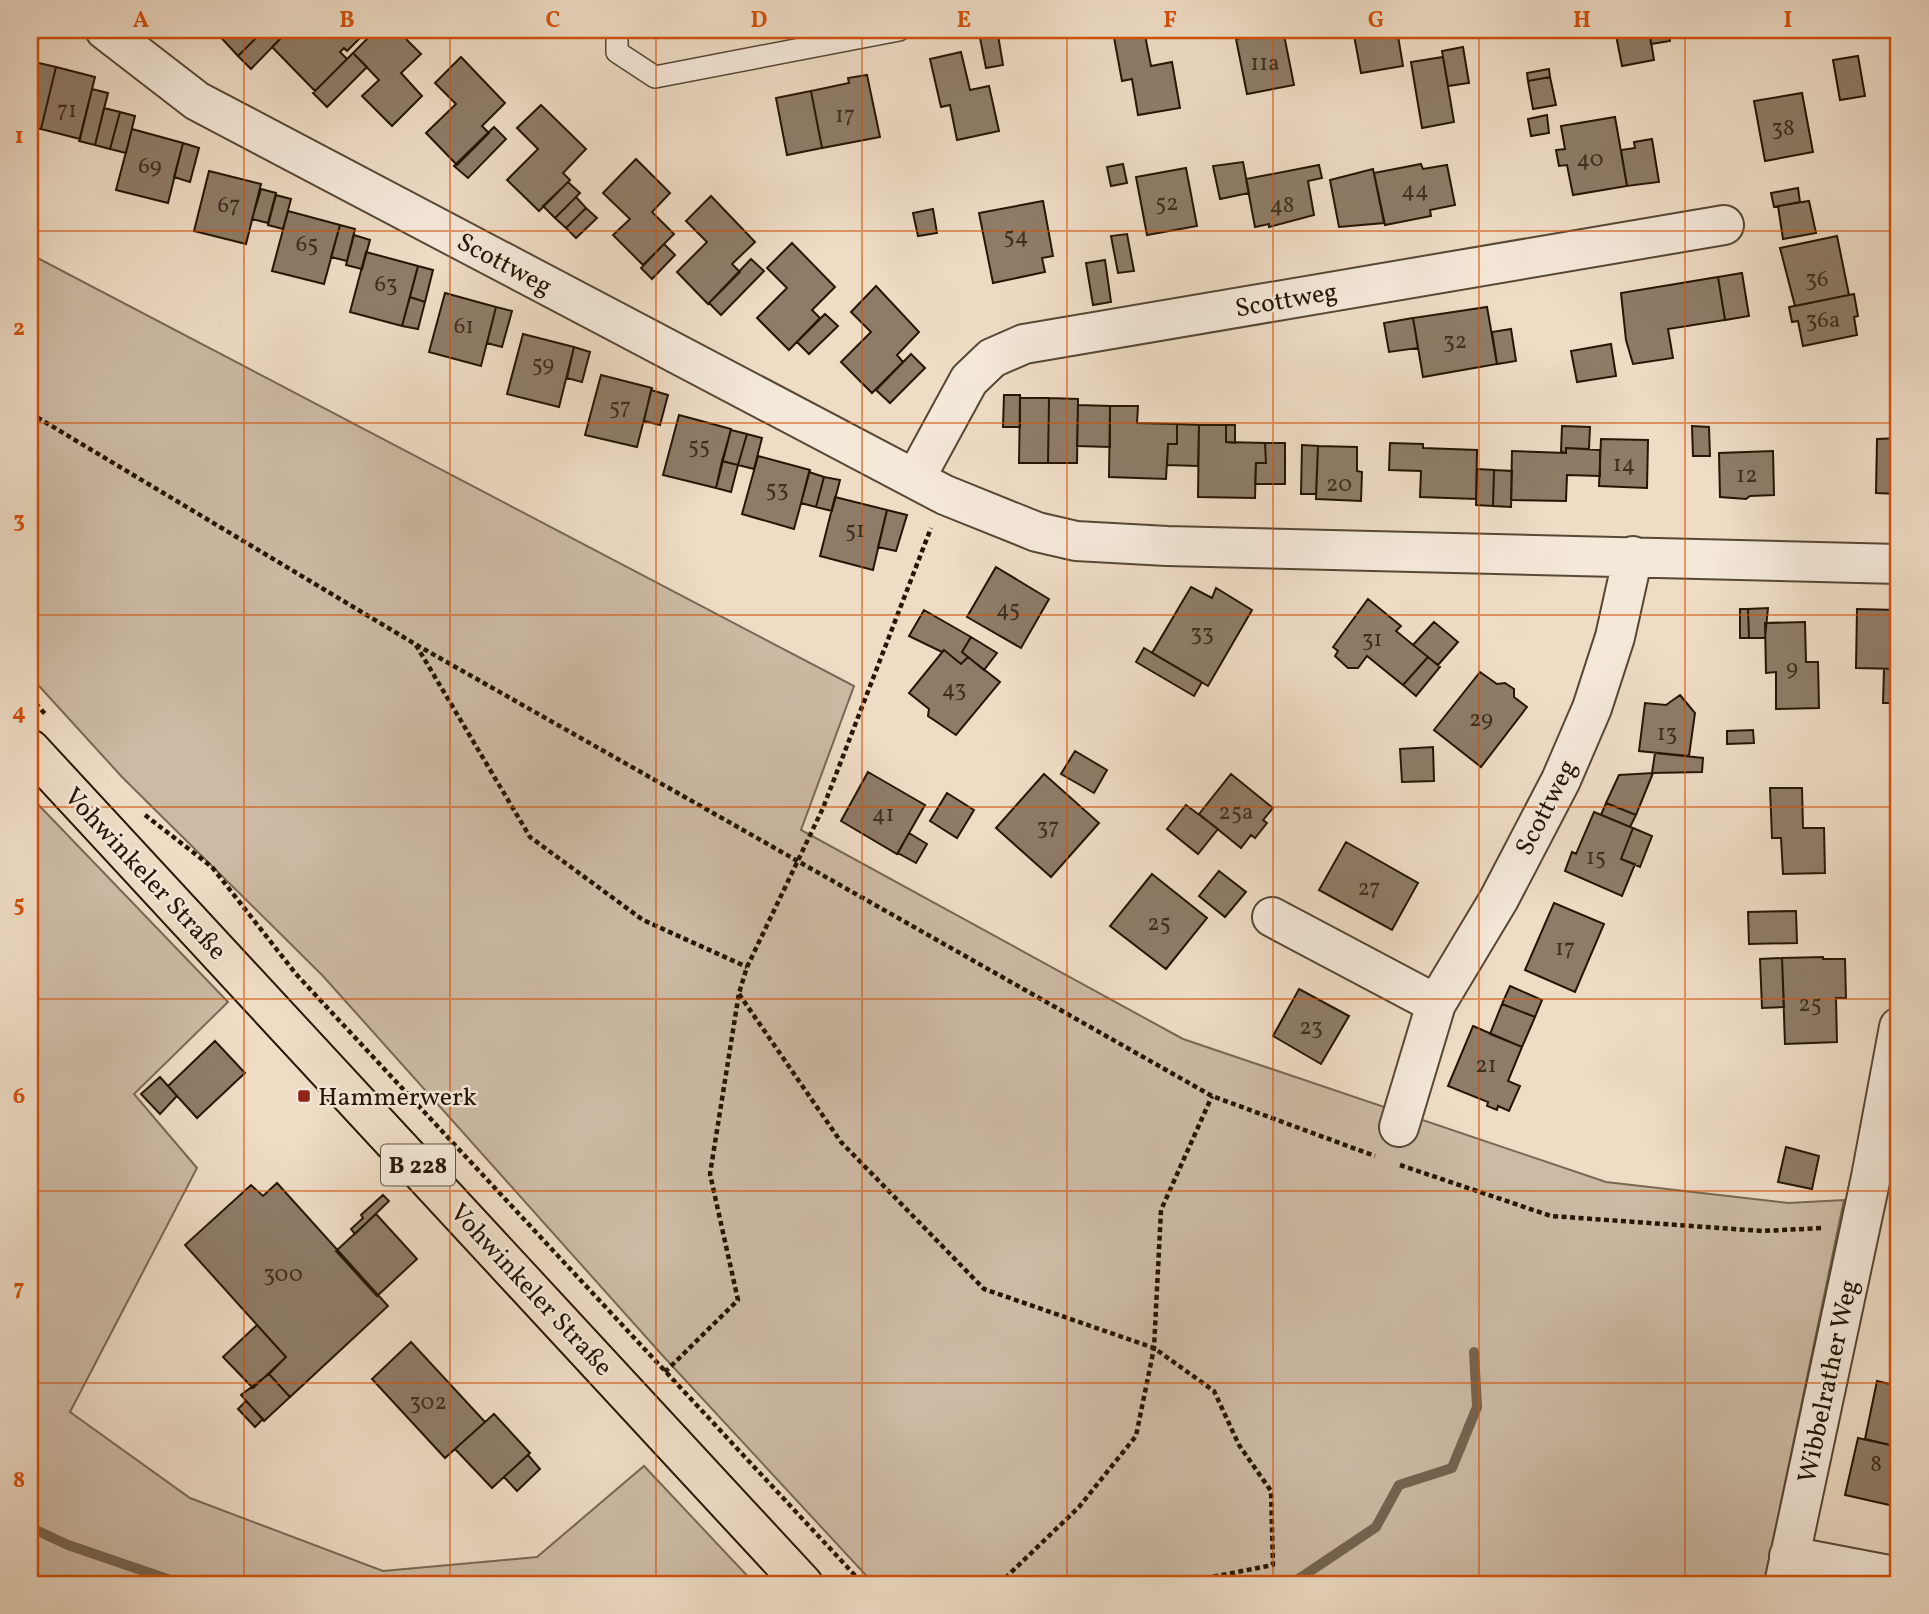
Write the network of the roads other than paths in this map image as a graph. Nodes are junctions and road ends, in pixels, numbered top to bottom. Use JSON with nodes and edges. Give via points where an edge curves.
{"nodes":[{"id":1,"x":106,"y":30,"type":"edge"},
{"id":2,"x":617,"y":30,"type":"edge"},
{"id":3,"x":899,"y":30,"type":"edge"},
{"id":4,"x":1724,"y":225,"type":"dead end"},
{"id":5,"x":930,"y":487,"type":"junction"},
{"id":6,"x":1633,"y":556,"type":"junction"},
{"id":7,"x":1899,"y":564,"type":"edge"},
{"id":8,"x":38,"y":732,"type":"edge"},
{"id":9,"x":1272,"y":918,"type":"dead end"},
{"id":10,"x":1436,"y":1004,"type":"junction"},
{"id":11,"x":1899,"y":1027,"type":"edge"},
{"id":12,"x":1399,"y":1127,"type":"dead end"},
{"id":13,"x":1786,"y":1570,"type":"edge"},
{"id":14,"x":1899,"y":1577,"type":"edge"},
{"id":15,"x":803,"y":1584,"type":"edge"}],
"edges":[{"from":1,"to":5,"type":"street","name":"Scottweg","via":[[197,101]]},
{"from":2,"to":3,"type":"lane","via":[[617,51],[654,77]]},
{"from":4,"to":5,"type":"street","name":"Scottweg","via":[[1024,344],[992,358],[969,380]]},
{"from":5,"to":6,"type":"street","name":"Scottweg","via":[[1037,533],[1076,541]]},
{"from":6,"to":7,"type":"street","name":"Scottweg"},
{"from":6,"to":10,"type":"street","name":"Scottweg","via":[[1615,637],[1592,708],[1561,779]]},
{"from":8,"to":15,"type":"main road","name":"Vohwinkeler Straße","number":"B 228"},
{"from":9,"to":10,"type":"street"},
{"from":10,"to":12,"type":"street","name":"Scottweg"},
{"from":11,"to":13,"type":"street","name":"Wibbelrather Weg"},
{"from":13,"to":14,"type":"street"}]}
